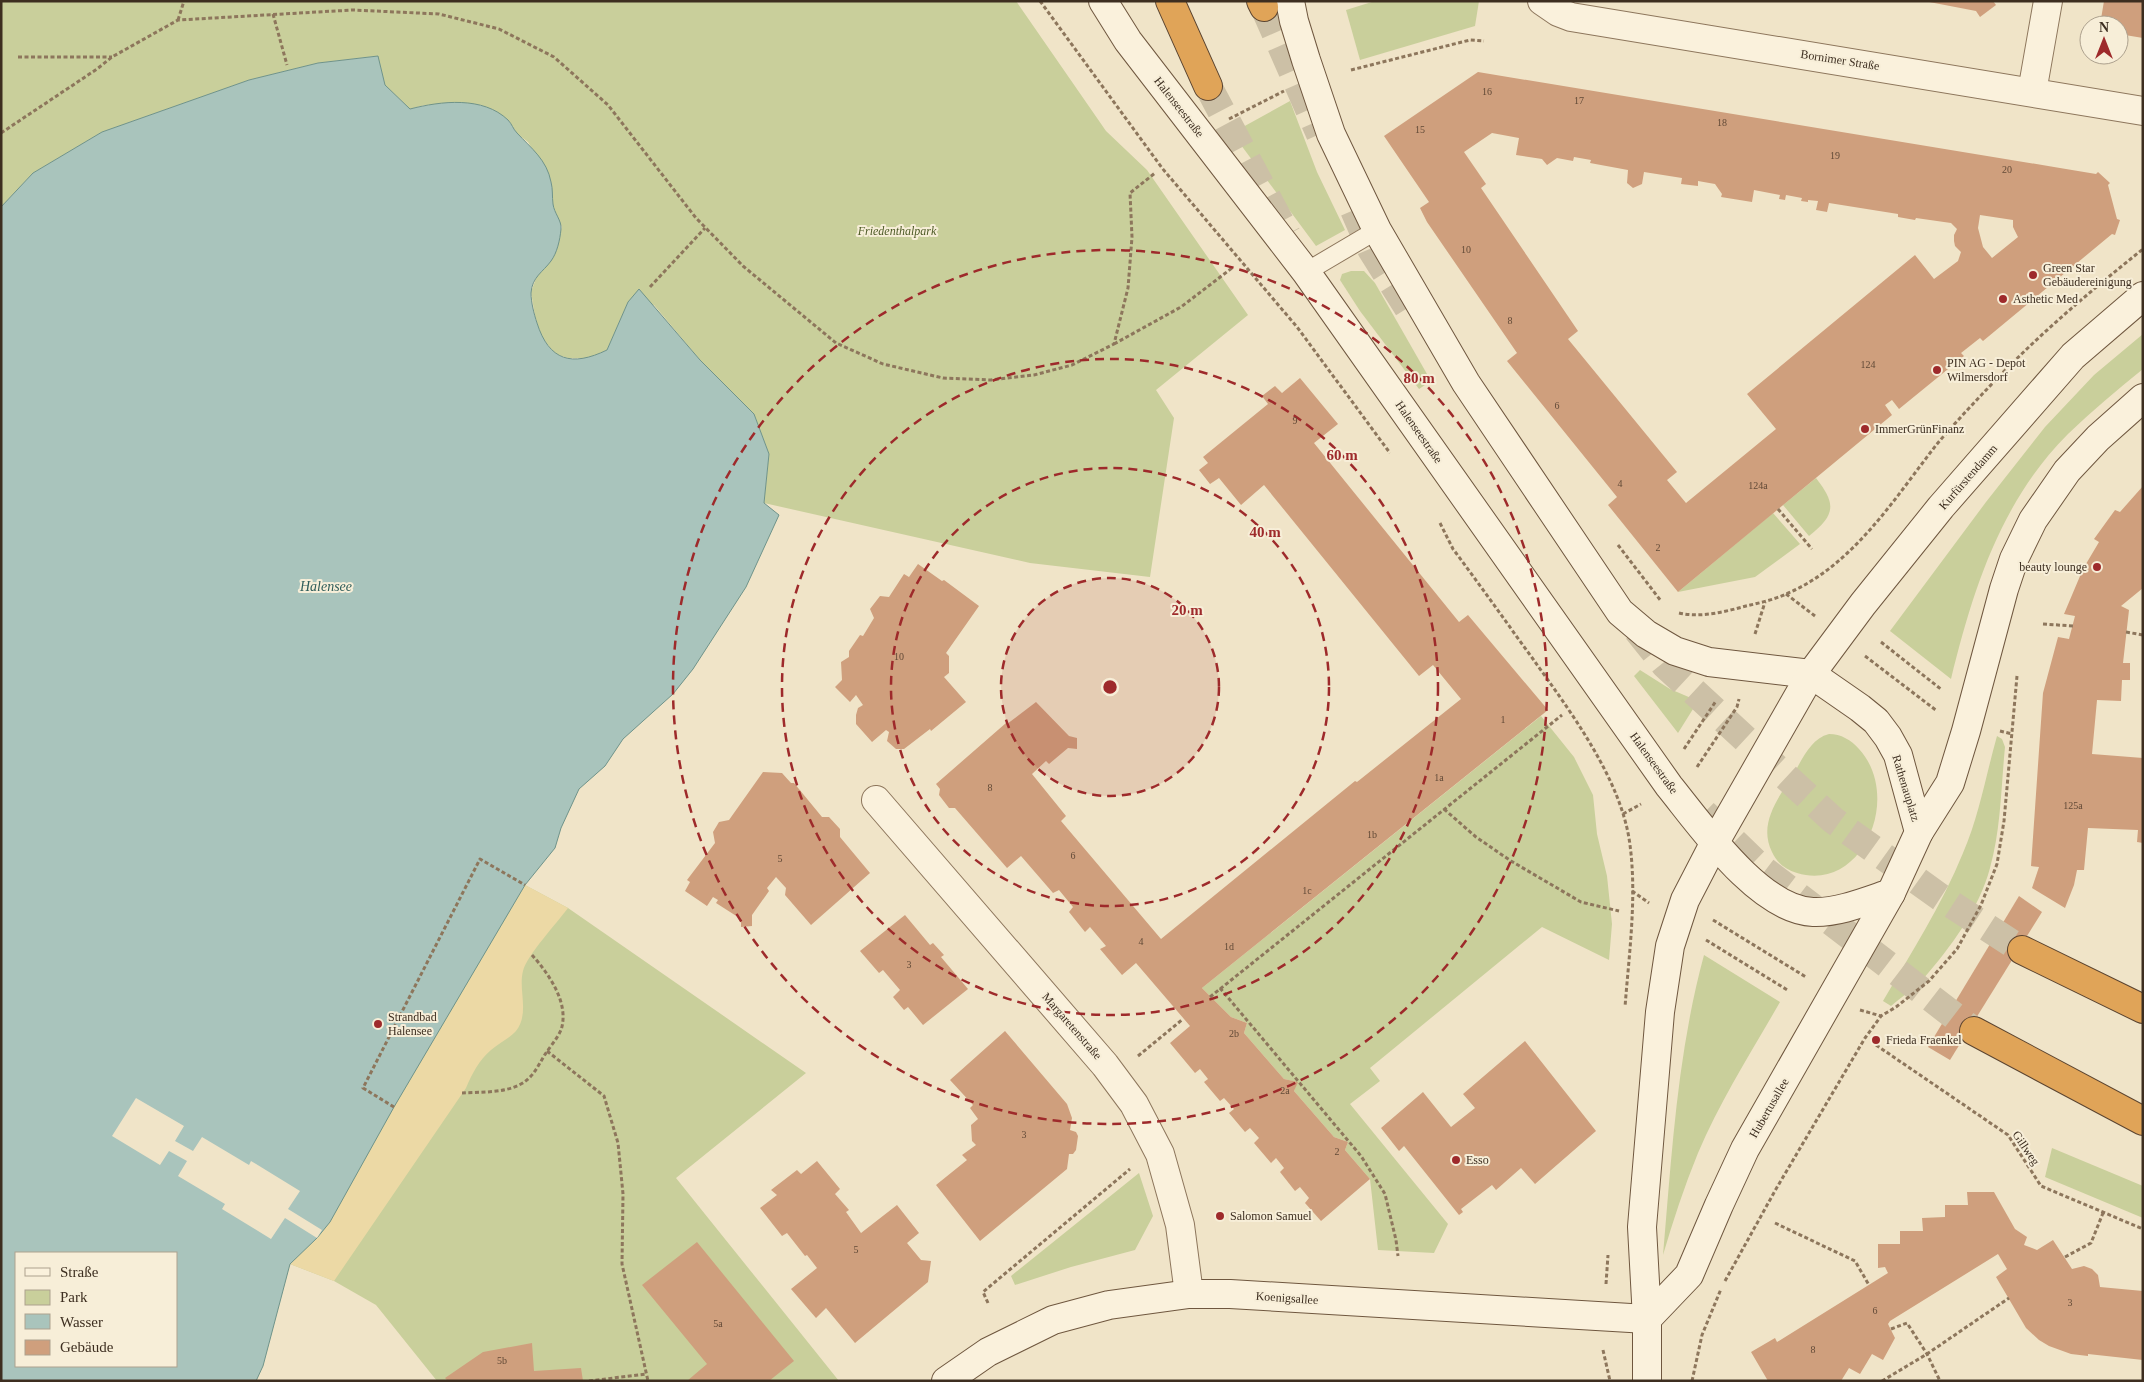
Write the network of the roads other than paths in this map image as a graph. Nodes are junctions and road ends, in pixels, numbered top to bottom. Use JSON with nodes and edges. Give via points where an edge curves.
{"nodes":[{"id":1,"x":1103,"y":1,"type":"edge"},
{"id":2,"x":1170,"y":1,"type":"edge"},
{"id":3,"x":1290,"y":1,"type":"edge"},
{"id":4,"x":1542,"y":1,"type":"edge"},
{"id":5,"x":2048,"y":1,"type":"edge"},
{"id":6,"x":1208,"y":86,"type":"tunnel mouth"},
{"id":7,"x":2032,"y":92,"type":"junction"},
{"id":8,"x":2143,"y":111,"type":"edge"},
{"id":9,"x":1377,"y":230,"type":"junction"},
{"id":10,"x":1306,"y":272,"type":"junction"},
{"id":11,"x":2143,"y":296,"type":"edge"},
{"id":12,"x":2143,"y":398,"type":"edge"},
{"id":13,"x":1811,"y":674,"type":"junction"},
{"id":14,"x":876,"y":800,"type":"dead end"},
{"id":15,"x":1920,"y":832,"type":"junction"},
{"id":16,"x":1715,"y":842,"type":"junction"},
{"id":17,"x":1891,"y":893,"type":"junction"},
{"id":18,"x":2022,"y":950,"type":"tunnel mouth"},
{"id":19,"x":2143,"y":1010,"type":"edge"},
{"id":20,"x":1974,"y":1031,"type":"tunnel mouth"},
{"id":21,"x":2143,"y":1121,"type":"edge"},
{"id":22,"x":1189,"y":1294,"type":"junction"},
{"id":23,"x":1648,"y":1319,"type":"junction"},
{"id":24,"x":946,"y":1381,"type":"edge"},
{"id":25,"x":1647,"y":1381,"type":"edge"}],
"edges":[{"from":1,"to":10,"type":"main road","name":"Halenseestraße","via":[[1128,41]]},
{"from":2,"to":6,"type":"highway"},
{"from":3,"to":9,"type":"main road","via":[[1330,134]]},
{"from":4,"to":7,"type":"main road","name":"Bornimer Straße","via":[[1571,16]]},
{"from":5,"to":7,"type":"main road"},
{"from":7,"to":8,"type":"main road","name":"Bornimer Straße"},
{"from":9,"to":10,"type":"lane"},
{"from":9,"to":13,"type":"main road","via":[[1466,383],[1620,612],[1646,634],[1675,651],[1710,662]]},
{"from":10,"to":16,"type":"main road","name":"Halenseestraße","via":[[1669,786]]},
{"from":11,"to":13,"type":"main road","name":"Kurfürstendamm","via":[[2073,356],[1941,507]]},
{"from":12,"to":15,"type":"main road","via":[[2067,471],[2033,520],[2004,589],[1950,783]]},
{"from":13,"to":15,"type":"main road","name":"Rathenauplatz","via":[[1876,721],[1888,737],[1898,755]]},
{"from":13,"to":16,"type":"main road"},
{"from":14,"to":22,"type":"main road","name":"Margaretenstraße","via":[[1099,1057],[1134,1104],[1160,1154],[1180,1225]]},
{"from":15,"to":17,"type":"main road","name":"Rathenauplatz"},
{"from":16,"to":17,"type":"main road","via":[[1744,874],[1784,904],[1812,912],[1852,907]]},
{"from":16,"to":23,"type":"main road","via":[[1680,912],[1670,946],[1660,1012],[1642,1227]]},
{"from":17,"to":23,"type":"main road","name":"Hubertusallee","via":[[1745,1149],[1689,1274]]},
{"from":18,"to":19,"type":"highway"},
{"from":20,"to":21,"type":"highway"},
{"from":22,"to":23,"type":"main road","name":"Koenigsallee"},
{"from":22,"to":24,"type":"main road","name":"Koenigsallee","via":[[1109,1305],[1053,1320],[988,1352]]},
{"from":23,"to":25,"type":"main road"}]}
